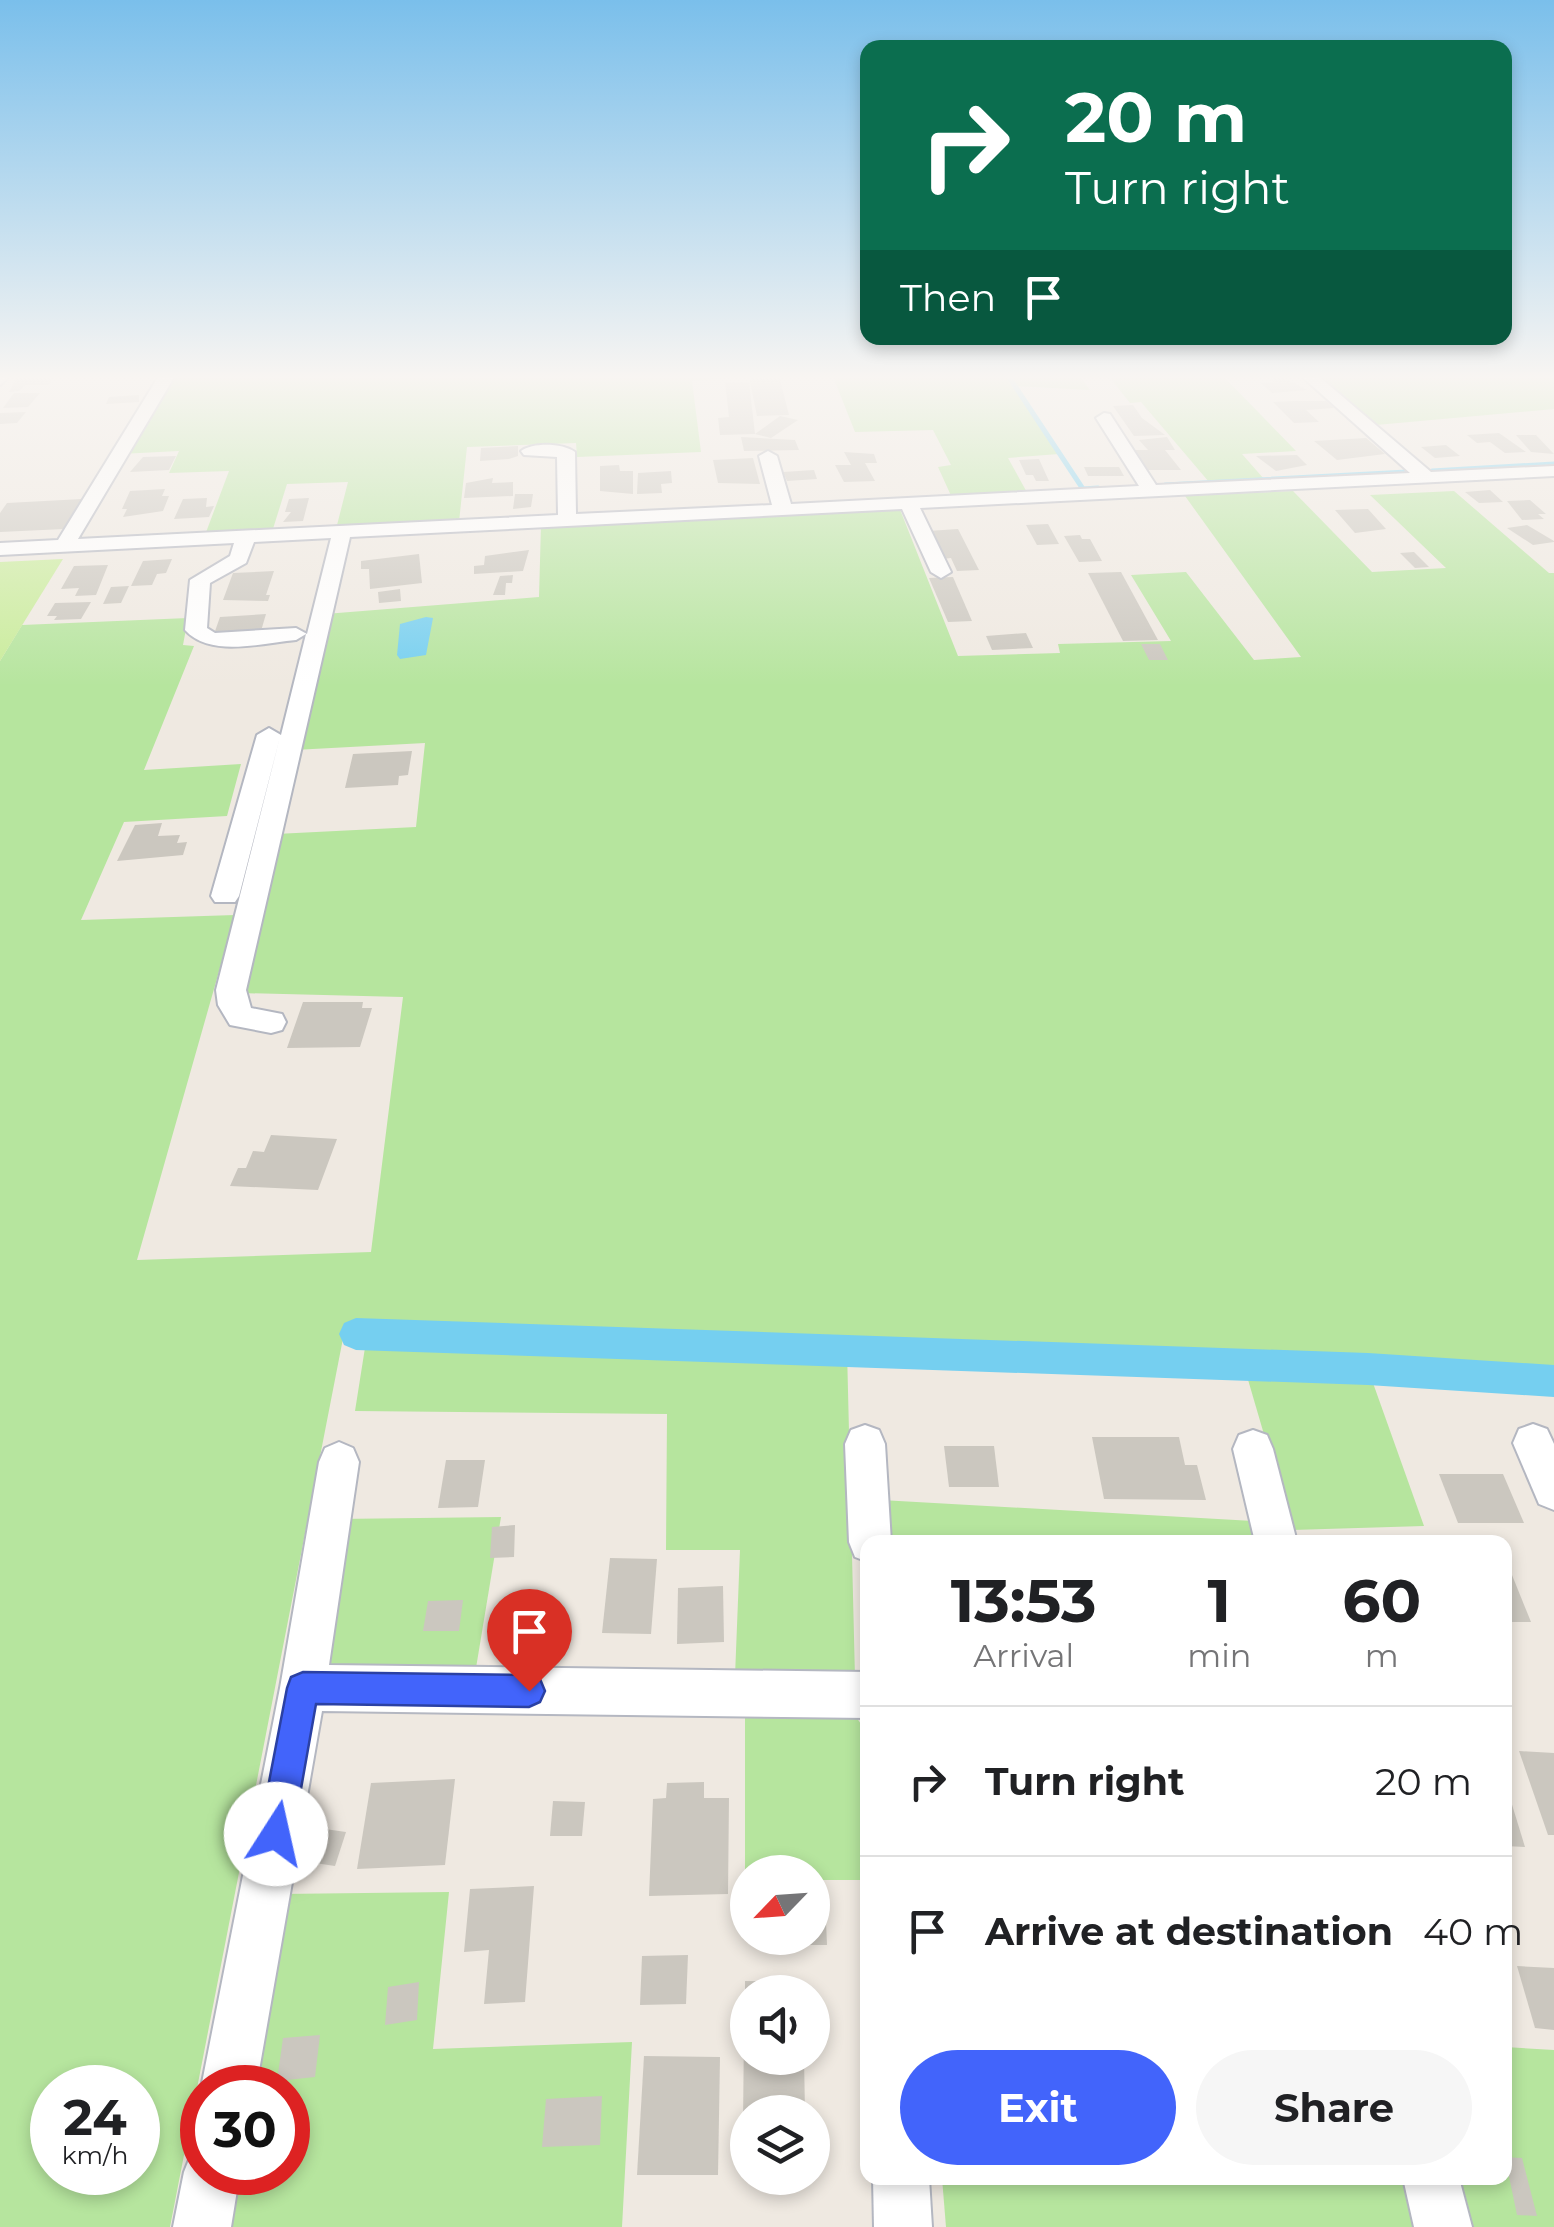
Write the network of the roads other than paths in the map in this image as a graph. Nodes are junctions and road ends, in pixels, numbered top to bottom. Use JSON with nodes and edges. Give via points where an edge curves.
{"nodes":[{"id":1,"x":105,"y":478,"type":"edge"},
{"id":2,"x":566,"y":478,"type":"edge"},
{"id":3,"x":774,"y":478,"type":"edge"},
{"id":4,"x":1142,"y":478,"type":"edge"},
{"id":5,"x":1427,"y":478,"type":"edge"},
{"id":6,"x":1152,"y":493,"type":"junction"},
{"id":7,"x":909,"y":505,"type":"junction"},
{"id":8,"x":784,"y":510,"type":"junction"},
{"id":9,"x":567,"y":521,"type":"junction"},
{"id":10,"x":332,"y":532,"type":"junction"},
{"id":11,"x":246,"y":536,"type":"junction"},
{"id":12,"x":64,"y":546,"type":"junction"},
{"id":13,"x":0,"y":548,"type":"edge"},
{"id":14,"x":941,"y":572,"type":"dead end"},
{"id":15,"x":296,"y":634,"type":"junction"},
{"id":16,"x":225,"y":896,"type":"dead end"},
{"id":17,"x":271,"y":1022,"type":"dead end"},
{"id":18,"x":1534,"y":1442,"type":"dead end"},
{"id":19,"x":865,"y":1444,"type":"dead end"},
{"id":20,"x":1253,"y":1449,"type":"dead end"},
{"id":21,"x":339,"y":1462,"type":"dead end"},
{"id":22,"x":1554,"y":1490,"type":"edge"},
{"id":23,"x":870,"y":1535,"type":"edge"},
{"id":24,"x":1274,"y":1535,"type":"edge"},
{"id":25,"x":303,"y":1688,"type":"junction"},
{"id":26,"x":860,"y":1694,"type":"edge"},
{"id":27,"x":232,"y":2065,"type":"edge"},
{"id":28,"x":901,"y":2185,"type":"edge"},
{"id":29,"x":1433,"y":2185,"type":"edge"},
{"id":30,"x":208,"y":2195,"type":"edge"},
{"id":31,"x":202,"y":2227,"type":"edge"},
{"id":32,"x":903,"y":2227,"type":"edge"},
{"id":33,"x":1443,"y":2227,"type":"edge"}],
"edges":[{"from":1,"to":12,"type":"street"},
{"from":2,"to":9,"type":"street"},
{"from":3,"to":8,"type":"street"},
{"from":4,"to":6,"type":"street"},
{"from":5,"to":6,"type":"street"},
{"from":6,"to":7,"type":"street"},
{"from":7,"to":8,"type":"street"},
{"from":7,"to":14,"type":"street"},
{"from":8,"to":9,"type":"street"},
{"from":9,"to":10,"type":"street"},
{"from":10,"to":11,"type":"street"},
{"from":10,"to":15,"type":"street"},
{"from":10,"to":17,"type":"street","via":[[231,990],[241,1017]]},
{"from":11,"to":12,"type":"street"},
{"from":11,"to":15,"type":"street","via":[[239,559],[200,580],[196,630],[210,640]]},
{"from":12,"to":13,"type":"street"},
{"from":15,"to":16,"type":"street"},
{"from":18,"to":22,"type":"street"},
{"from":19,"to":23,"type":"street"},
{"from":20,"to":24,"type":"street"},
{"from":21,"to":25,"type":"street"},
{"from":25,"to":26,"type":"street"},
{"from":25,"to":27,"type":"street"},
{"from":28,"to":32,"type":"street"},
{"from":29,"to":33,"type":"street"},
{"from":30,"to":31,"type":"street"}]}
